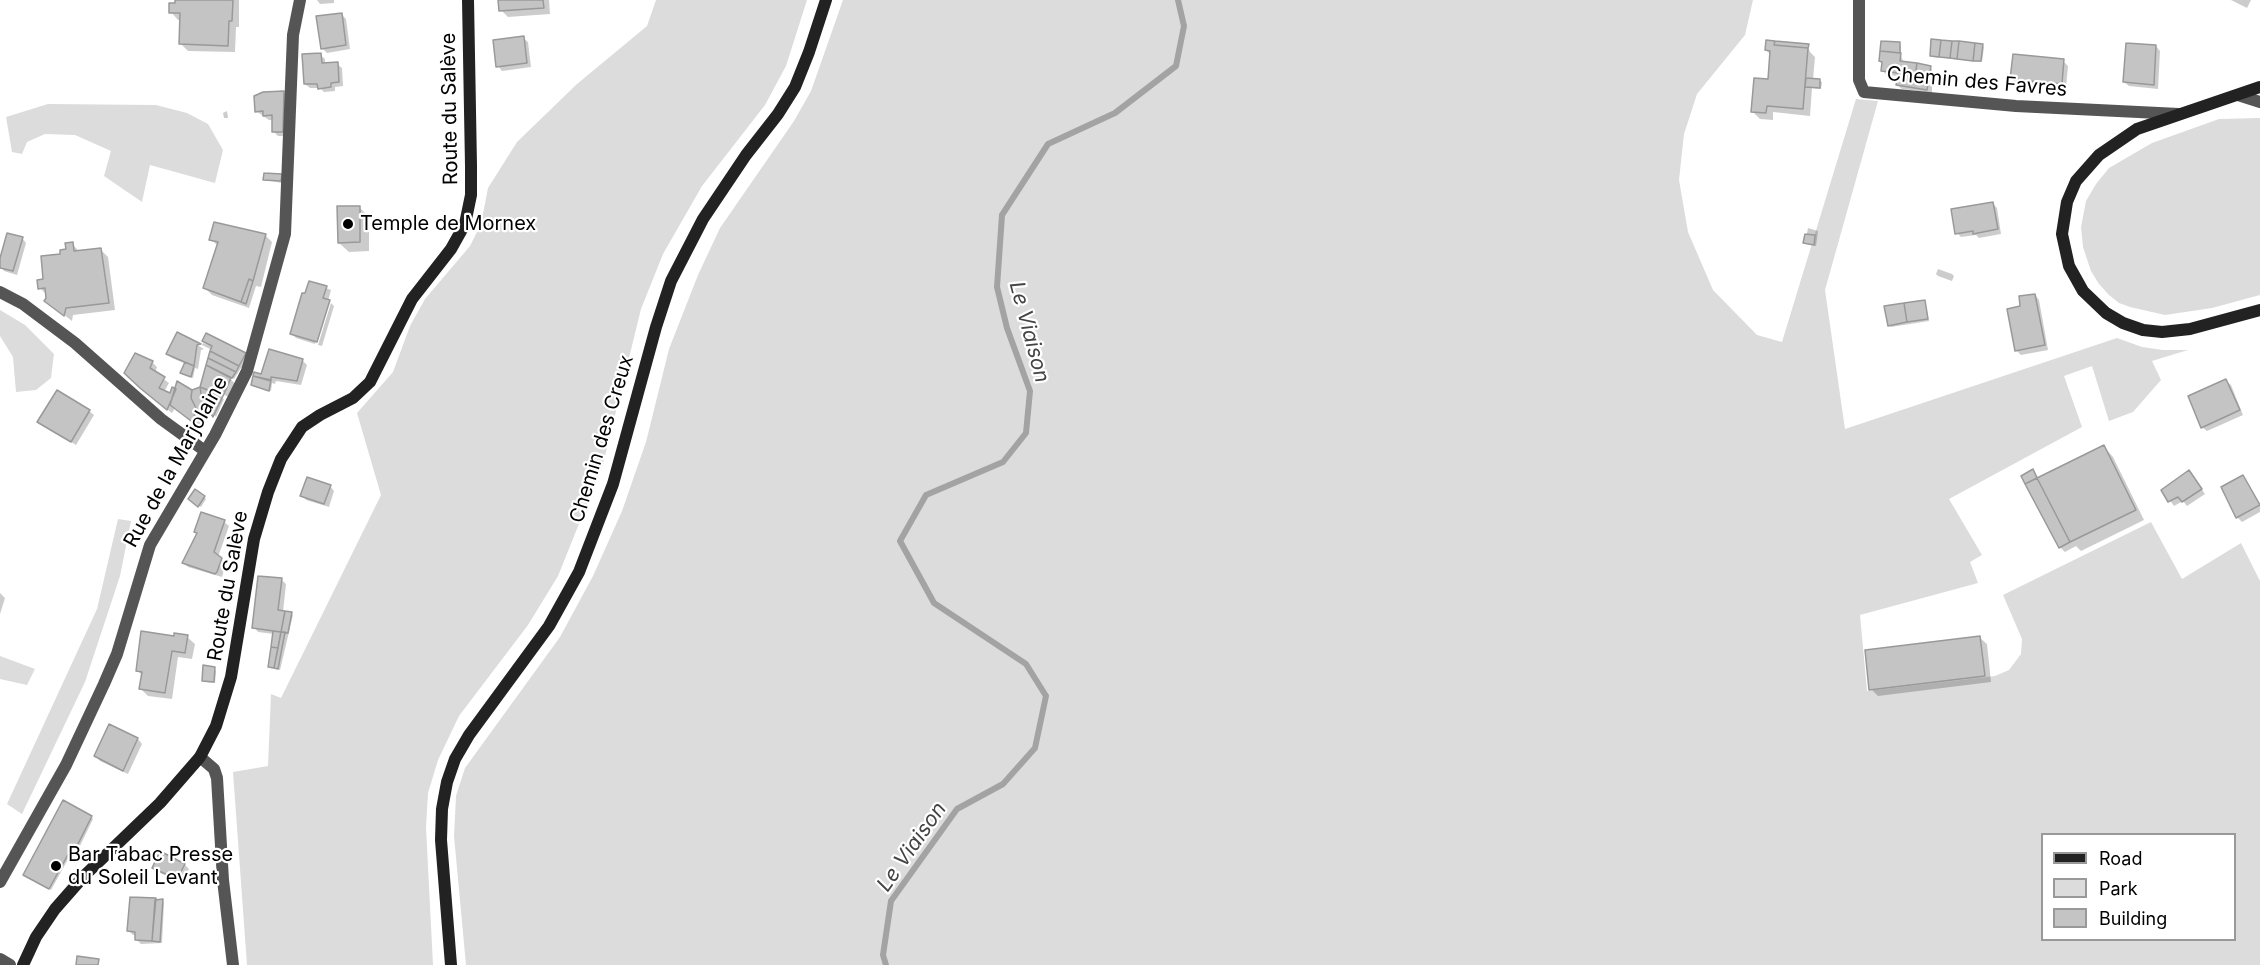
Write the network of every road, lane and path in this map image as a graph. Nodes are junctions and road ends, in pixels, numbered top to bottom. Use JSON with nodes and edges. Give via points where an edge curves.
{"nodes":[{"id":1,"x":300,"y":0,"type":"edge"},
{"id":2,"x":468,"y":0,"type":"edge"},
{"id":3,"x":826,"y":0,"type":"edge"},
{"id":4,"x":1859,"y":0,"type":"edge"},
{"id":5,"x":2260,"y":87,"type":"edge"},
{"id":6,"x":2238,"y":95,"type":"junction"},
{"id":7,"x":2260,"y":102,"type":"edge"},
{"id":8,"x":2179,"y":114,"type":"junction"},
{"id":9,"x":0,"y":292,"type":"edge"},
{"id":10,"x":2260,"y":310,"type":"edge"},
{"id":11,"x":205,"y":451,"type":"junction"},
{"id":12,"x":200,"y":757,"type":"junction"},
{"id":13,"x":0,"y":882,"type":"edge"},
{"id":14,"x":0,"y":959,"type":"edge"},
{"id":15,"x":10,"y":965,"type":"edge"},
{"id":16,"x":23,"y":965,"type":"edge"},
{"id":17,"x":233,"y":965,"type":"edge"},
{"id":18,"x":452,"y":965,"type":"edge"}],
"edges":[{"from":1,"to":11,"type":"street","name":"Rue de la Marjolaine","via":[[293,35],[285,234],[247,371]]},
{"from":2,"to":12,"type":"street","name":"Route du Salève","via":[[471,195],[465,224],[412,299],[370,382],[353,398],[302,427],[281,459],[254,539],[231,677],[216,726]]},
{"from":3,"to":18,"type":"street","name":"Chemin des Creux","via":[[795,87],[703,219],[671,281],[613,484],[579,572],[549,626],[455,759],[442,809],[441,840]]},
{"from":4,"to":8,"type":"street","name":"Chemin des Favres","via":[[1859,80],[1864,92],[2016,106]]},
{"from":5,"to":6,"type":"street"},
{"from":6,"to":7,"type":"street"},
{"from":6,"to":8,"type":"street"},
{"from":8,"to":10,"type":"street","via":[[2137,129],[2099,155],[2076,181],[2063,223],[2069,266],[2091,300],[2118,320],[2143,330],[2190,329]]},
{"from":9,"to":11,"type":"street","via":[[24,304],[75,343],[161,419]]},
{"from":11,"to":13,"type":"street","name":"Rue de la Marjolaine","via":[[145,556],[117,654],[86,725]]},
{"from":12,"to":16,"type":"street","name":"Route du Salève","via":[[175,788],[55,909]]},
{"from":12,"to":17,"type":"street","via":[[214,769],[217,778]]},
{"from":14,"to":15,"type":"street"}]}
